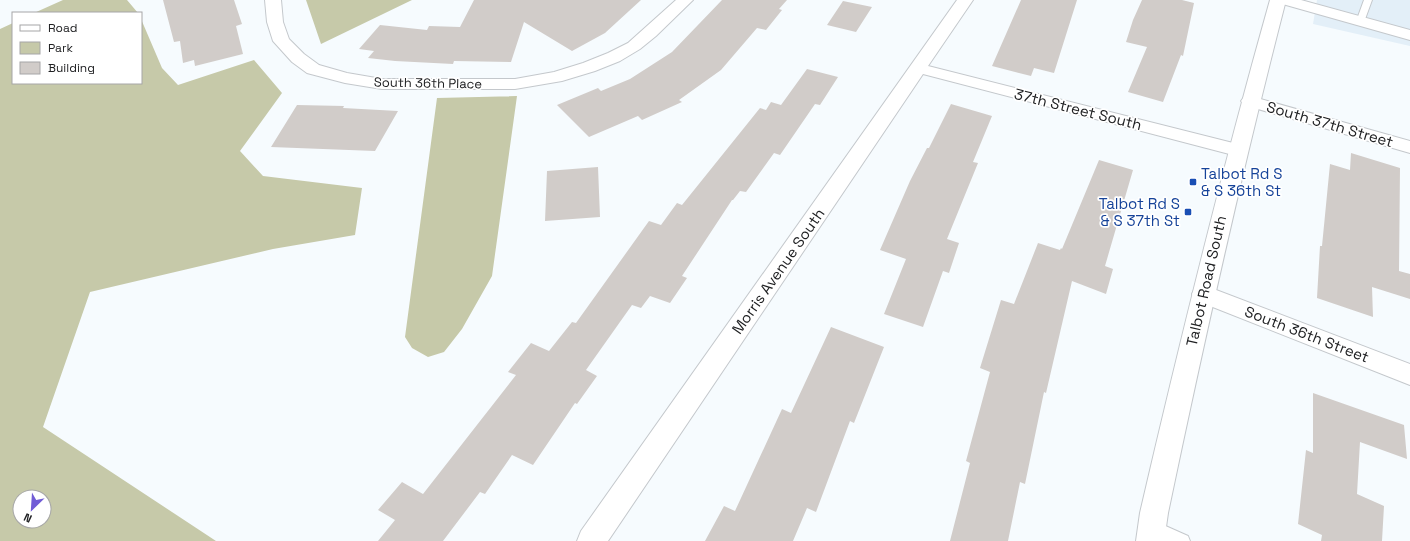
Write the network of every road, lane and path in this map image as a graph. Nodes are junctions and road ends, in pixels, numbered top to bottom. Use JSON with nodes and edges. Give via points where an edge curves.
{"nodes":[{"id":1,"x":273,"y":0,"type":"edge"},
{"id":2,"x":686,"y":0,"type":"edge"},
{"id":3,"x":965,"y":0,"type":"edge"},
{"id":4,"x":1278,"y":0,"type":"edge"},
{"id":5,"x":1284,"y":0,"type":"edge"},
{"id":6,"x":1368,"y":0,"type":"edge"},
{"id":7,"x":1360,"y":22,"type":"junction"},
{"id":8,"x":1410,"y":36,"type":"edge"},
{"id":9,"x":918,"y":68,"type":"junction"},
{"id":10,"x":1250,"y":100,"type":"junction"},
{"id":11,"x":1410,"y":147,"type":"edge"},
{"id":12,"x":1237,"y":150,"type":"junction"},
{"id":13,"x":1203,"y":294,"type":"junction"},
{"id":14,"x":1410,"y":375,"type":"edge"},
{"id":15,"x":1151,"y":534,"type":"edge"},
{"id":16,"x":591,"y":541,"type":"edge"},
{"id":17,"x":1182,"y":541,"type":"edge"}],
"edges":[{"from":1,"to":2,"type":"street","name":"South 36th Place","via":[[275,22],[281,41],[298,58],[313,69],[344,78],[382,84],[515,84],[556,77],[589,67],[634,46]]},
{"from":3,"to":9,"type":"street","name":"Morris Avenue South"},
{"from":4,"to":10,"type":"street","name":"Talbot Road South"},
{"from":5,"to":7,"type":"street"},
{"from":6,"to":7,"type":"lane"},
{"from":7,"to":8,"type":"street"},
{"from":9,"to":12,"type":"street","name":"37th Street South"},
{"from":9,"to":16,"type":"street","name":"Morris Avenue South"},
{"from":10,"to":11,"type":"street","name":"South 37th Street"},
{"from":10,"to":12,"type":"street","name":"Talbot Road South"},
{"from":12,"to":13,"type":"street","name":"Talbot Road South"},
{"from":13,"to":14,"type":"street","name":"South 36th Street"},
{"from":13,"to":15,"type":"street","name":"Talbot Road South"},
{"from":15,"to":17,"type":"lane"}]}
